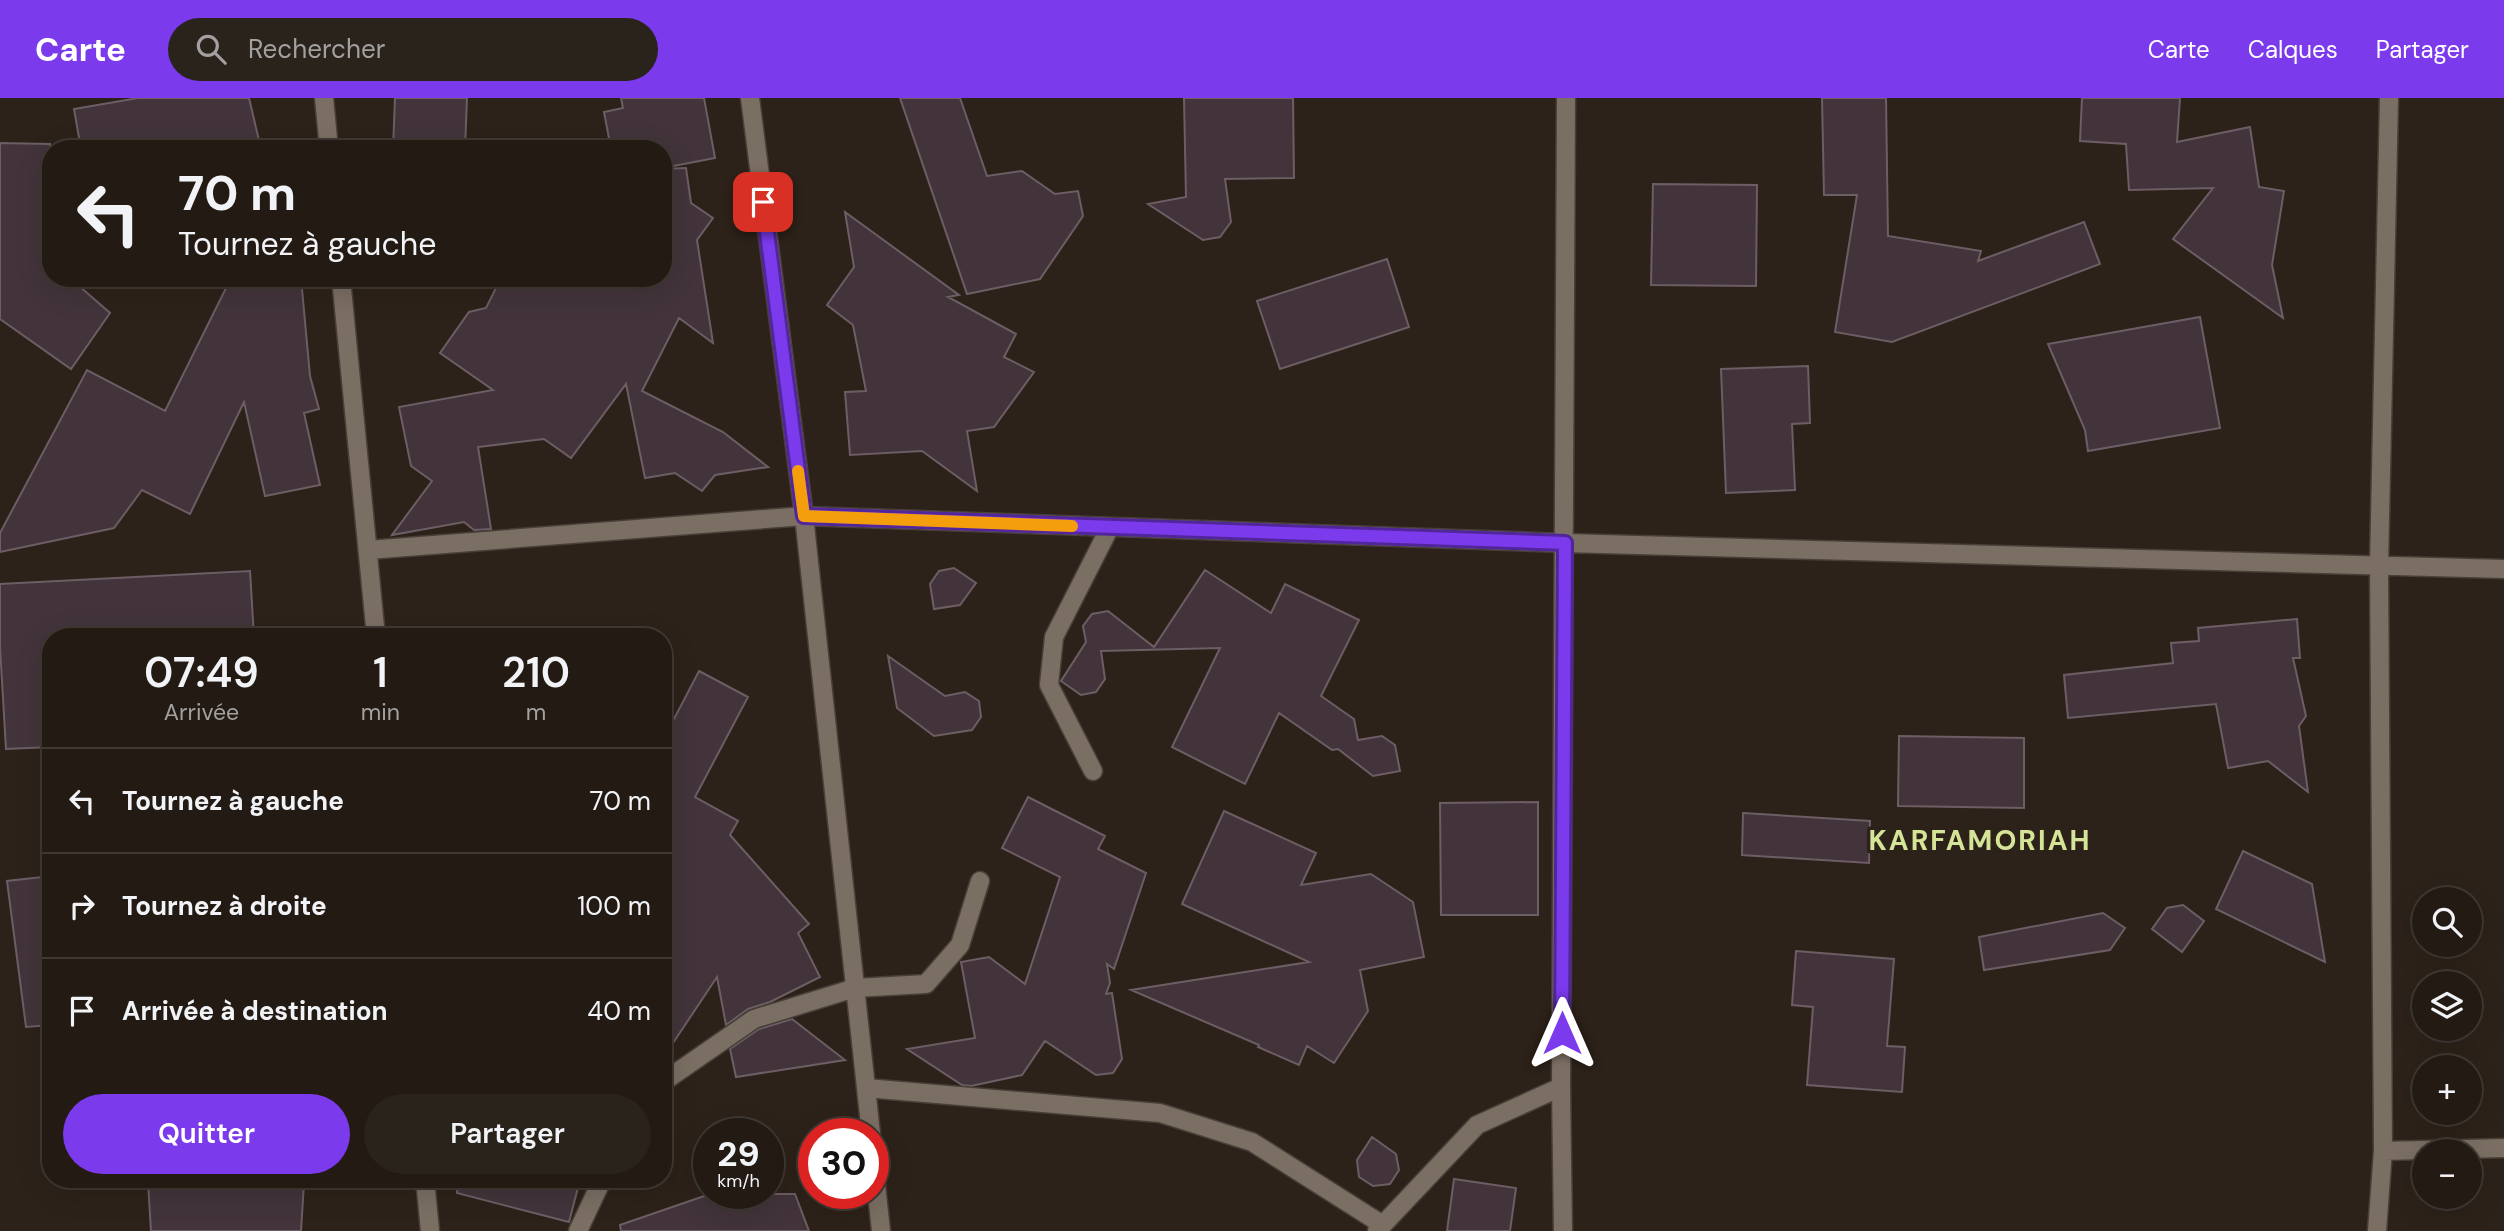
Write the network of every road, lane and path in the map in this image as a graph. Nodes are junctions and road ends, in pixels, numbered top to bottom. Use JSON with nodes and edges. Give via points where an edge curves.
{"nodes":[{"id":1,"x":324,"y":98,"type":"edge"},
{"id":2,"x":750,"y":98,"type":"edge"},
{"id":3,"x":1566,"y":98,"type":"edge"},
{"id":4,"x":2389,"y":98,"type":"edge"},
{"id":5,"x":328,"y":140,"type":"edge"},
{"id":6,"x":342,"y":287,"type":"edge"},
{"id":7,"x":804,"y":516,"type":"junction"},
{"id":8,"x":1110,"y":527,"type":"junction"},
{"id":9,"x":1565,"y":543,"type":"junction"},
{"id":10,"x":368,"y":550,"type":"junction"},
{"id":11,"x":2379,"y":566,"type":"junction"},
{"id":12,"x":2504,"y":569,"type":"edge"},
{"id":13,"x":375,"y":628,"type":"edge"},
{"id":14,"x":1093,"y":771,"type":"dead end"},
{"id":15,"x":980,"y":881,"type":"dead end"},
{"id":16,"x":855,"y":988,"type":"junction"},
{"id":17,"x":672,"y":1076,"type":"edge"},
{"id":18,"x":1561,"y":1087,"type":"junction"},
{"id":19,"x":866,"y":1088,"type":"junction"},
{"id":20,"x":869,"y":1118,"type":"edge"},
{"id":21,"x":2504,"y":1148,"type":"edge"},
{"id":22,"x":2384,"y":1151,"type":"junction"},
{"id":23,"x":426,"y":1188,"type":"edge"},
{"id":24,"x":598,"y":1188,"type":"edge"},
{"id":25,"x":879,"y":1209,"type":"edge"},
{"id":26,"x":1380,"y":1228,"type":"edge"},
{"id":27,"x":430,"y":1231,"type":"edge"},
{"id":28,"x":578,"y":1231,"type":"edge"},
{"id":29,"x":881,"y":1231,"type":"edge"},
{"id":30,"x":1563,"y":1231,"type":"edge"},
{"id":31,"x":2377,"y":1231,"type":"edge"}],
"edges":[{"from":1,"to":5,"type":"street"},
{"from":2,"to":7,"type":"street"},
{"from":3,"to":9,"type":"street"},
{"from":4,"to":11,"type":"street"},
{"from":6,"to":10,"type":"street"},
{"from":7,"to":8,"type":"street"},
{"from":7,"to":10,"type":"street"},
{"from":7,"to":16,"type":"street"},
{"from":8,"to":9,"type":"street"},
{"from":8,"to":14,"type":"street","via":[[1054,637],[1049,685]]},
{"from":9,"to":11,"type":"street"},
{"from":9,"to":18,"type":"street"},
{"from":10,"to":13,"type":"street"},
{"from":11,"to":12,"type":"street"},
{"from":11,"to":22,"type":"street"},
{"from":15,"to":16,"type":"street","via":[[960,945],[926,984]]},
{"from":16,"to":17,"type":"street","via":[[754,1019]]},
{"from":16,"to":19,"type":"street"},
{"from":18,"to":26,"type":"street","via":[[1477,1125]]},
{"from":18,"to":30,"type":"street"},
{"from":19,"to":20,"type":"street"},
{"from":19,"to":26,"type":"street","via":[[1160,1113],[1252,1142]]},
{"from":21,"to":22,"type":"street"},
{"from":22,"to":31,"type":"street"},
{"from":23,"to":27,"type":"street"},
{"from":24,"to":28,"type":"street"},
{"from":25,"to":29,"type":"street"}]}
